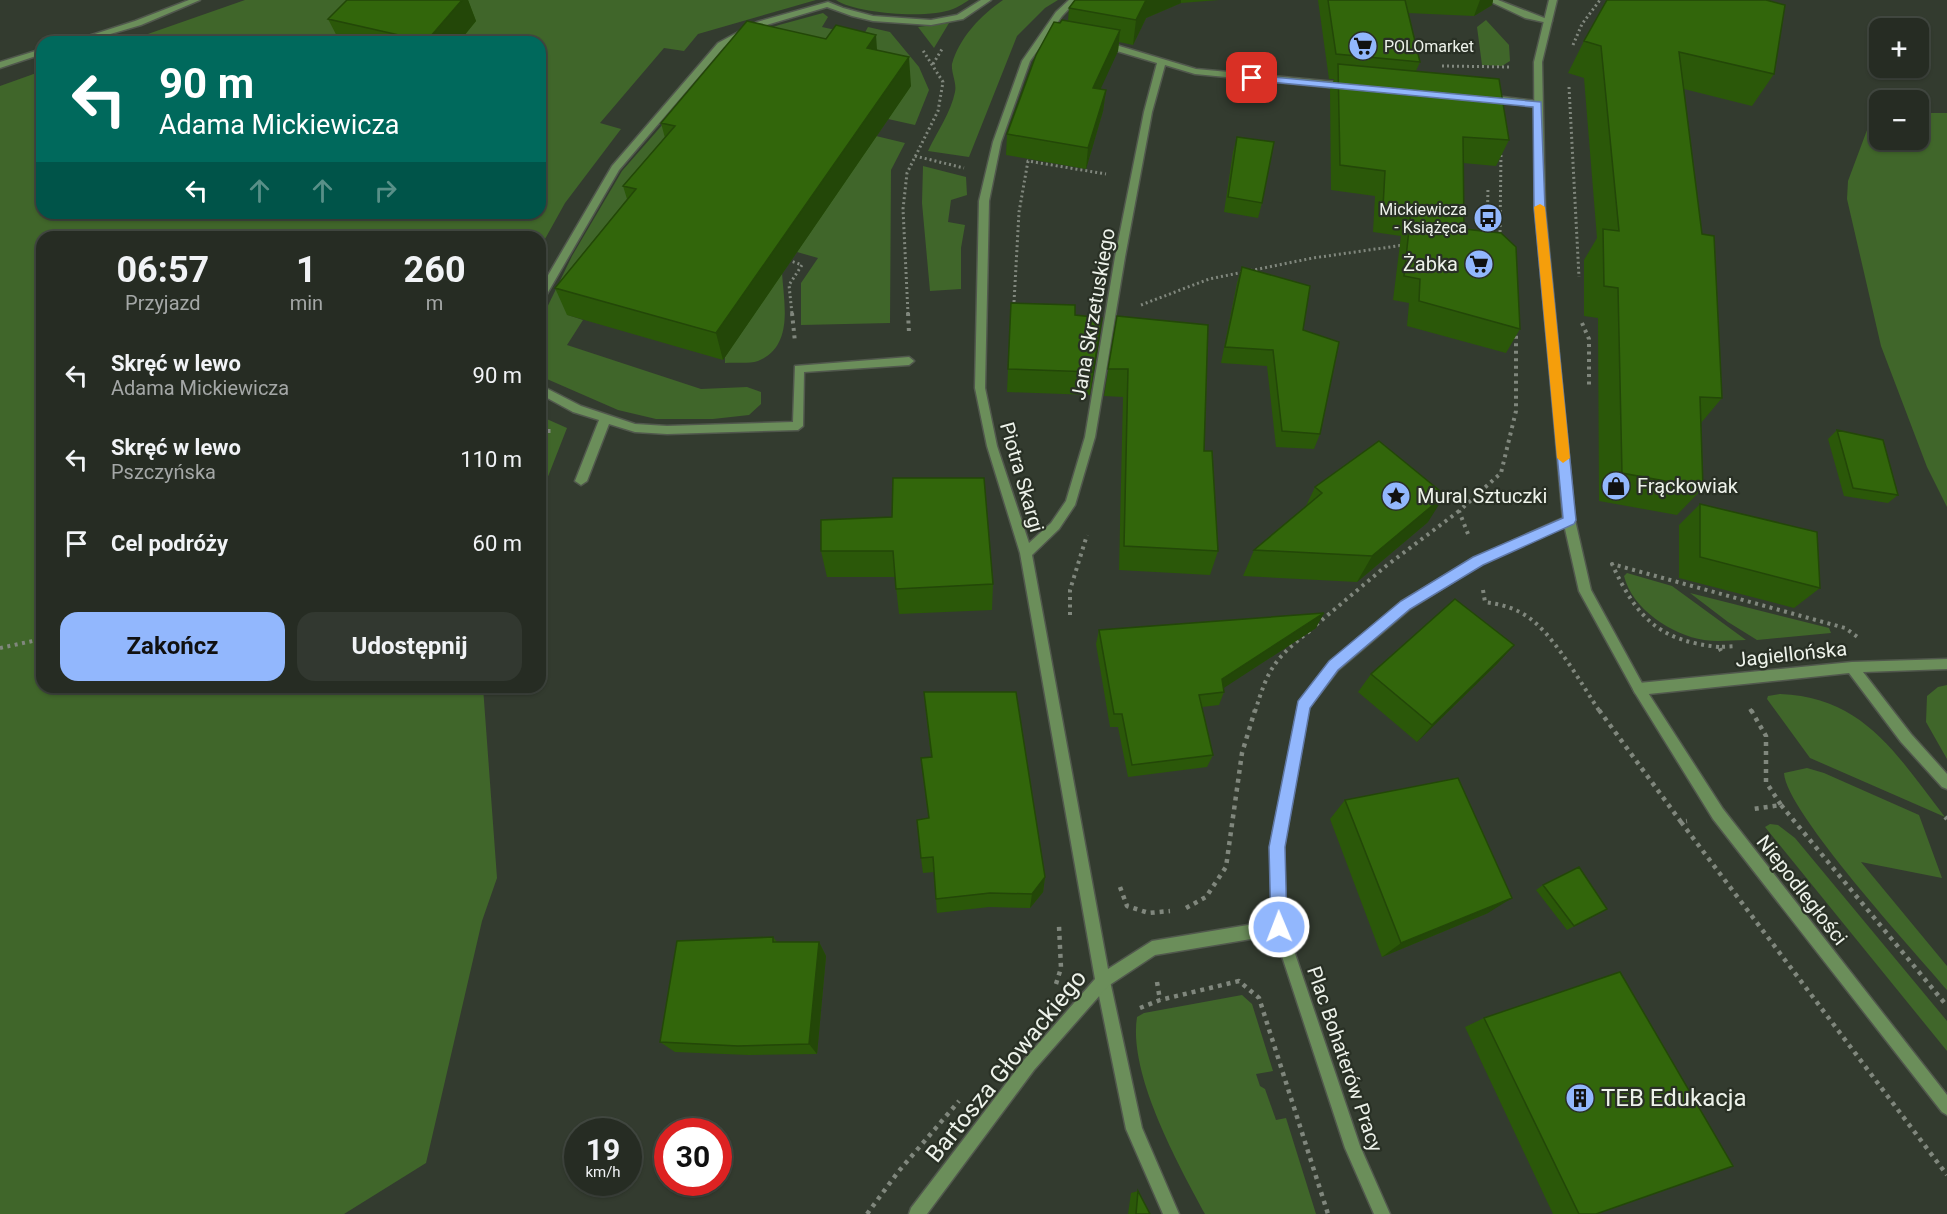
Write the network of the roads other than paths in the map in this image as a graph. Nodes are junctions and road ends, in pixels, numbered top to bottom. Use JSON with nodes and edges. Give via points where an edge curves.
{"nodes":[{"id":1,"x":196,"y":0,"type":"edge"},
{"id":2,"x":987,"y":0,"type":"edge"},
{"id":3,"x":1073,"y":0,"type":"edge"},
{"id":4,"x":1491,"y":0,"type":"edge"},
{"id":5,"x":1553,"y":0,"type":"edge"},
{"id":6,"x":1548,"y":21,"type":"junction"},
{"id":7,"x":94,"y":36,"type":"edge"},
{"id":8,"x":1088,"y":41,"type":"edge"},
{"id":9,"x":36,"y":53,"type":"edge"},
{"id":10,"x":1161,"y":63,"type":"junction"},
{"id":11,"x":0,"y":65,"type":"edge"},
{"id":12,"x":1356,"y":87,"type":"edge"},
{"id":13,"x":1472,"y":97,"type":"edge"},
{"id":14,"x":1538,"y":104,"type":"junction"},
{"id":15,"x":546,"y":287,"type":"edge"},
{"id":16,"x":909,"y":361,"type":"road end"},
{"id":17,"x":546,"y":392,"type":"edge"},
{"id":18,"x":605,"y":419,"type":"junction"},
{"id":19,"x":581,"y":481,"type":"dead end"},
{"id":20,"x":1569,"y":520,"type":"junction"},
{"id":21,"x":1026,"y":553,"type":"junction"},
{"id":22,"x":1947,"y":664,"type":"edge"},
{"id":23,"x":1852,"y":667,"type":"junction"},
{"id":24,"x":1639,"y":689,"type":"junction"},
{"id":25,"x":1947,"y":783,"type":"edge"},
{"id":26,"x":1279,"y":927,"type":"junction"},
{"id":27,"x":1103,"y":981,"type":"junction"},
{"id":28,"x":1947,"y":1107,"type":"edge"},
{"id":29,"x":917,"y":1214,"type":"edge"},
{"id":30,"x":1171,"y":1214,"type":"edge"},
{"id":31,"x":1382,"y":1214,"type":"edge"}],
"edges":[{"from":1,"to":7,"type":"street"},
{"from":2,"to":15,"type":"street","via":[[959,18],[913,23],[838,10],[828,4],[760,24],[721,45],[615,168]]},
{"from":3,"to":21,"type":"street","name":"Piotra Skargi","via":[[1059,14],[1051,34],[1026,61],[997,142],[984,201],[980,388],[992,446]]},
{"from":4,"to":6,"type":"street"},
{"from":5,"to":6,"type":"street","name":"Niepodległości"},
{"from":6,"to":14,"type":"street","name":"Niepodległości","via":[[1538,62]]},
{"from":8,"to":10,"type":"street","via":[[1139,53]]},
{"from":9,"to":11,"type":"street"},
{"from":10,"to":12,"type":"street","via":[[1195,71]]},
{"from":10,"to":21,"type":"street","name":"Jana Skrzetuskiego","via":[[1120,257],[1090,437],[1071,502],[1054,526]]},
{"from":13,"to":14,"type":"street"},
{"from":14,"to":20,"type":"street","name":"Niepodległości","via":[[1540,208]]},
{"from":16,"to":18,"type":"street","via":[[799,369],[798,426],[667,430],[635,428]]},
{"from":17,"to":18,"type":"street"},
{"from":18,"to":19,"type":"street"},
{"from":20,"to":24,"type":"street","name":"Niepodległości","via":[[1586,591]]},
{"from":20,"to":26,"type":"street","name":"Plac Bohaterów Pracy","via":[[1478,561],[1406,605],[1334,666],[1303,706],[1277,847]]},
{"from":21,"to":27,"type":"street","name":"Piotra Skargi"},
{"from":22,"to":23,"type":"street","name":"Jagiellońska"},
{"from":23,"to":24,"type":"street","name":"Jagiellońska"},
{"from":23,"to":25,"type":"street","via":[[1906,738]]},
{"from":24,"to":28,"type":"street","name":"Niepodległości","via":[[1718,814]]},
{"from":26,"to":27,"type":"street","name":"Bartosza Głowackiego","via":[[1152,948]]},
{"from":26,"to":31,"type":"street","name":"Plac Bohaterów Pracy","via":[[1353,1148]]},
{"from":27,"to":29,"type":"street","name":"Bartosza Głowackiego","via":[[1029,1065]]},
{"from":27,"to":30,"type":"street","name":"Piotra Skargi","via":[[1134,1129]]}]}
